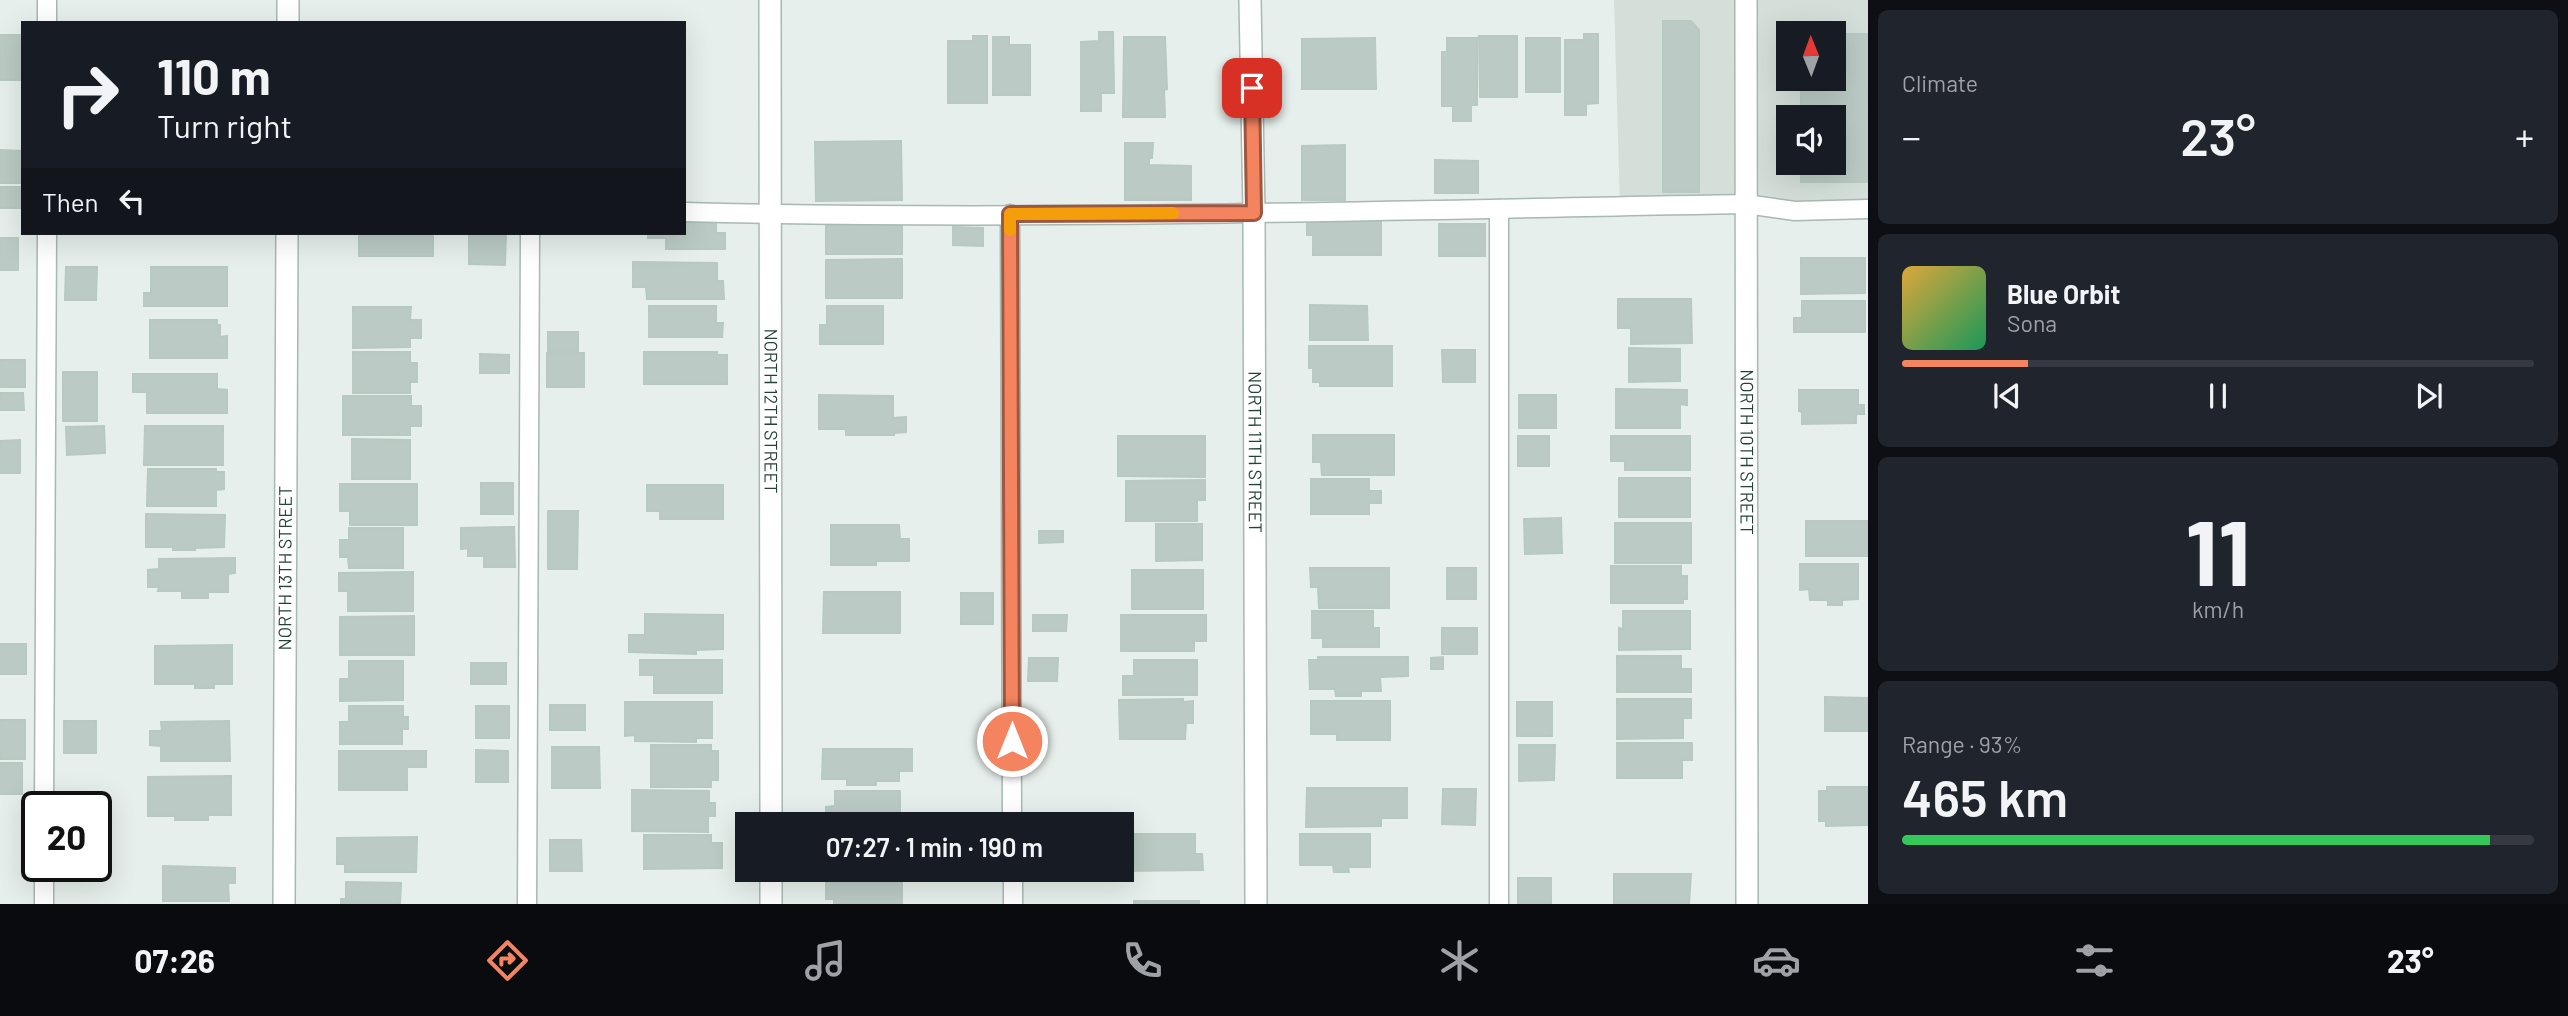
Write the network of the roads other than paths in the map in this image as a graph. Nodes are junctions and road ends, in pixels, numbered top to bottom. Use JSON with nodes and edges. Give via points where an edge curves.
{"nodes":[{"id":1,"x":47,"y":0,"type":"edge"},
{"id":2,"x":288,"y":0,"type":"edge"},
{"id":3,"x":770,"y":0,"type":"edge"},
{"id":4,"x":1250,"y":0,"type":"edge"},
{"id":5,"x":1746,"y":0,"type":"edge"},
{"id":6,"x":47,"y":21,"type":"edge"},
{"id":7,"x":288,"y":21,"type":"edge"},
{"id":8,"x":1746,"y":204,"type":"junction"},
{"id":9,"x":1499,"y":209,"type":"junction"},
{"id":10,"x":1868,"y":209,"type":"edge"},
{"id":11,"x":686,"y":212,"type":"edge"},
{"id":12,"x":1254,"y":213,"type":"junction"},
{"id":13,"x":771,"y":214,"type":"junction"},
{"id":14,"x":1010,"y":214,"type":"junction"},
{"id":15,"x":47,"y":235,"type":"edge"},
{"id":16,"x":287,"y":235,"type":"edge"},
{"id":17,"x":530,"y":235,"type":"edge"},
{"id":18,"x":44,"y":791,"type":"edge"},
{"id":19,"x":771,"y":812,"type":"edge"},
{"id":20,"x":1012,"y":812,"type":"edge"},
{"id":21,"x":44,"y":882,"type":"edge"},
{"id":22,"x":771,"y":882,"type":"edge"},
{"id":23,"x":1013,"y":882,"type":"edge"},
{"id":24,"x":44,"y":904,"type":"edge"},
{"id":25,"x":284,"y":904,"type":"edge"},
{"id":26,"x":527,"y":904,"type":"edge"},
{"id":27,"x":771,"y":904,"type":"edge"},
{"id":28,"x":1013,"y":904,"type":"edge"},
{"id":29,"x":1256,"y":904,"type":"edge"},
{"id":30,"x":1499,"y":904,"type":"edge"},
{"id":31,"x":1747,"y":904,"type":"edge"}],
"edges":[{"from":1,"to":6,"type":"lane"},
{"from":2,"to":7,"type":"street"},
{"from":3,"to":13,"type":"street","name":"NORTH 12TH STREET"},
{"from":4,"to":12,"type":"street","name":"NORTH 11TH STREET"},
{"from":5,"to":8,"type":"street","name":"NORTH 10TH STREET"},
{"from":8,"to":9,"type":"lane"},
{"from":8,"to":10,"type":"lane","via":[[1795,211]]},
{"from":8,"to":31,"type":"street","name":"NORTH 10TH STREET"},
{"from":9,"to":12,"type":"lane"},
{"from":9,"to":30,"type":"lane"},
{"from":11,"to":13,"type":"lane"},
{"from":12,"to":14,"type":"lane"},
{"from":12,"to":29,"type":"street","name":"NORTH 11TH STREET"},
{"from":13,"to":14,"type":"lane"},
{"from":13,"to":19,"type":"street","name":"NORTH 12TH STREET"},
{"from":14,"to":20,"type":"lane"},
{"from":15,"to":18,"type":"lane"},
{"from":16,"to":25,"type":"street","name":"NORTH 13TH STREET"},
{"from":17,"to":26,"type":"lane"},
{"from":21,"to":24,"type":"lane"},
{"from":22,"to":27,"type":"street"},
{"from":23,"to":28,"type":"lane"}]}
